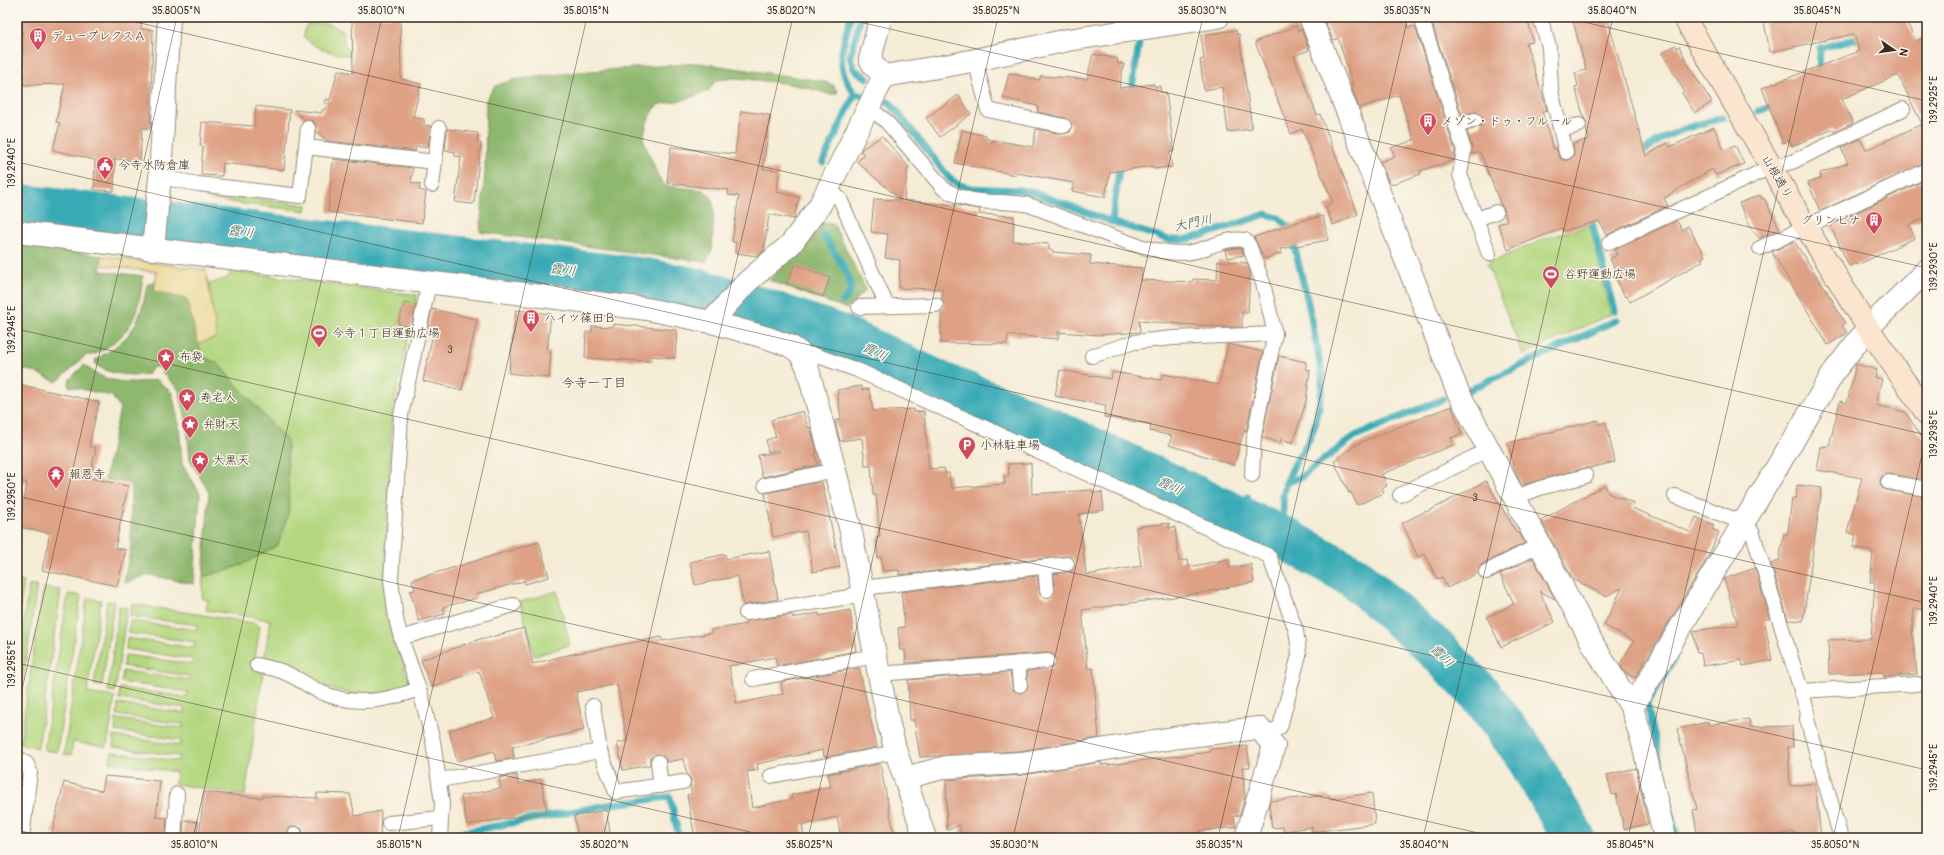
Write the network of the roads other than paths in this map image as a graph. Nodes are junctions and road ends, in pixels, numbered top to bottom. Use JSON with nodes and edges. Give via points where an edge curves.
{"nodes":[{"id":1,"x":169,"y":17,"type":"edge"},
{"id":2,"x":880,"y":17,"type":"edge"},
{"id":3,"x":1218,"y":17,"type":"edge"},
{"id":4,"x":1310,"y":17,"type":"edge"},
{"id":5,"x":1421,"y":17,"type":"edge"},
{"id":6,"x":1540,"y":17,"type":"edge"},
{"id":7,"x":1684,"y":17,"type":"edge"},
{"id":8,"x":975,"y":60,"type":"junction"},
{"id":9,"x":874,"y":94,"type":"junction"},
{"id":10,"x":1903,"y":109,"type":"dead end"},
{"id":11,"x":1475,"y":120,"type":"dead end"},
{"id":12,"x":1579,"y":125,"type":"dead end"},
{"id":13,"x":1064,"y":126,"type":"dead end"},
{"id":14,"x":1456,"y":126,"type":"junction"},
{"id":15,"x":308,"y":128,"type":"dead end"},
{"id":16,"x":439,"y":128,"type":"dead end"},
{"id":17,"x":1560,"y":130,"type":"junction"},
{"id":18,"x":306,"y":147,"type":"junction"},
{"id":19,"x":1566,"y":152,"type":"dead end"},
{"id":20,"x":435,"y":162,"type":"junction"},
{"id":21,"x":1771,"y":167,"type":"junction"},
{"id":22,"x":1927,"y":170,"type":"edge"},
{"id":23,"x":160,"y":177,"type":"junction"},
{"id":24,"x":432,"y":184,"type":"dead end"},
{"id":25,"x":829,"y":189,"type":"junction"},
{"id":26,"x":1496,"y":212,"type":"dead end"},
{"id":27,"x":1477,"y":219,"type":"junction"},
{"id":28,"x":1806,"y":227,"type":"junction"},
{"id":29,"x":17,"y":232,"type":"edge"},
{"id":30,"x":153,"y":243,"type":"junction"},
{"id":31,"x":1609,"y":243,"type":"dead end"},
{"id":32,"x":1760,"y":248,"type":"dead end"},
{"id":33,"x":1489,"y":254,"type":"dead end"},
{"id":34,"x":1927,"y":270,"type":"edge"},
{"id":35,"x":429,"y":283,"type":"junction"},
{"id":36,"x":936,"y":305,"type":"dead end"},
{"id":37,"x":887,"y":306,"type":"junction"},
{"id":38,"x":858,"y":307,"type":"dead end"},
{"id":39,"x":714,"y":317,"type":"junction"},
{"id":40,"x":1868,"y":328,"type":"junction"},
{"id":41,"x":1275,"y":334,"type":"junction"},
{"id":42,"x":800,"y":353,"type":"junction"},
{"id":43,"x":1092,"y":356,"type":"dead end"},
{"id":44,"x":1927,"y":414,"type":"edge"},
{"id":45,"x":1487,"y":450,"type":"junction"},
{"id":46,"x":835,"y":470,"type":"junction"},
{"id":47,"x":1252,"y":475,"type":"dead end"},
{"id":48,"x":1586,"y":476,"type":"dead end"},
{"id":49,"x":1888,"y":482,"type":"dead end"},
{"id":50,"x":765,"y":485,"type":"dead end"},
{"id":51,"x":1927,"y":490,"type":"edge"},
{"id":52,"x":1400,"y":495,"type":"dead end"},
{"id":53,"x":1674,"y":496,"type":"dead end"},
{"id":54,"x":1514,"y":498,"type":"junction"},
{"id":55,"x":1745,"y":519,"type":"junction"},
{"id":56,"x":1539,"y":545,"type":"junction"},
{"id":57,"x":1067,"y":564,"type":"dead end"},
{"id":58,"x":1045,"y":567,"type":"junction"},
{"id":59,"x":1486,"y":572,"type":"dead end"},
{"id":60,"x":862,"y":588,"type":"junction"},
{"id":61,"x":1047,"y":590,"type":"dead end"},
{"id":62,"x":513,"y":605,"type":"dead end"},
{"id":63,"x":746,"y":613,"type":"dead end"},
{"id":64,"x":400,"y":638,"type":"junction"},
{"id":65,"x":1048,"y":661,"type":"dead end"},
{"id":66,"x":1018,"y":663,"type":"junction"},
{"id":67,"x":257,"y":665,"type":"dead end"},
{"id":68,"x":877,"y":665,"type":"junction"},
{"id":69,"x":753,"y":679,"type":"dead end"},
{"id":70,"x":1917,"y":684,"type":"dead end"},
{"id":71,"x":1020,"y":685,"type":"dead end"},
{"id":72,"x":419,"y":689,"type":"junction"},
{"id":73,"x":1801,"y":691,"type":"junction"},
{"id":74,"x":593,"y":706,"type":"dead end"},
{"id":75,"x":1632,"y":708,"type":"junction"},
{"id":76,"x":1266,"y":736,"type":"junction"},
{"id":77,"x":600,"y":751,"type":"junction"},
{"id":78,"x":896,"y":752,"type":"junction"},
{"id":79,"x":17,"y":757,"type":"edge"},
{"id":80,"x":658,"y":762,"type":"dead end"},
{"id":81,"x":771,"y":776,"type":"dead end"},
{"id":82,"x":905,"y":778,"type":"junction"},
{"id":83,"x":440,"y":780,"type":"junction"},
{"id":84,"x":683,"y":782,"type":"dead end"},
{"id":85,"x":662,"y":786,"type":"junction"},
{"id":86,"x":177,"y":794,"type":"dead end"},
{"id":87,"x":441,"y":818,"type":"junction"},
{"id":88,"x":389,"y":823,"type":"dead end"},
{"id":89,"x":22,"y":838,"type":"edge"},
{"id":90,"x":174,"y":838,"type":"edge"},
{"id":91,"x":440,"y":838,"type":"edge"},
{"id":92,"x":926,"y":838,"type":"edge"},
{"id":93,"x":1246,"y":838,"type":"edge"},
{"id":94,"x":1665,"y":838,"type":"edge"},
{"id":95,"x":1841,"y":838,"type":"edge"}],
"edges":[{"from":1,"to":23,"type":"street"},
{"from":2,"to":9,"type":"street","via":[[870,59],[874,66]]},
{"from":3,"to":8,"type":"street","via":[[1068,40]]},
{"from":4,"to":45,"type":"street","via":[[1456,390]]},
{"from":5,"to":14,"type":"lane"},
{"from":6,"to":17,"type":"lane","via":[[1549,47],[1551,91]]},
{"from":7,"to":21,"type":"street","name":"山根通り"},
{"from":8,"to":9,"type":"street","via":[[895,75]]},
{"from":8,"to":13,"type":"lane","via":[[988,110]]},
{"from":9,"to":25,"type":"street"},
{"from":9,"to":41,"type":"lane","via":[[877,114],[944,189],[956,197],[986,203],[1029,205],[1119,239],[1166,252],[1198,251],[1237,238],[1245,240],[1263,283]]},
{"from":10,"to":21,"type":"lane","via":[[1792,162]]},
{"from":11,"to":14,"type":"lane"},
{"from":12,"to":17,"type":"lane"},
{"from":14,"to":27,"type":"lane","via":[[1464,150],[1460,175]]},
{"from":15,"to":18,"type":"lane"},
{"from":16,"to":20,"type":"lane"},
{"from":17,"to":19,"type":"lane"},
{"from":18,"to":20,"type":"lane"},
{"from":18,"to":23,"type":"lane","via":[[300,196]]},
{"from":20,"to":24,"type":"lane"},
{"from":21,"to":28,"type":"street","name":"山根通り"},
{"from":21,"to":31,"type":"lane"},
{"from":22,"to":28,"type":"lane"},
{"from":23,"to":30,"type":"street"},
{"from":25,"to":37,"type":"lane","via":[[840,199]]},
{"from":25,"to":39,"type":"street","via":[[791,244],[747,282]]},
{"from":26,"to":27,"type":"lane"},
{"from":27,"to":33,"type":"lane"},
{"from":28,"to":32,"type":"lane"},
{"from":28,"to":40,"type":"street","name":"山根通り"},
{"from":29,"to":30,"type":"street"},
{"from":30,"to":35,"type":"street"},
{"from":34,"to":40,"type":"street"},
{"from":35,"to":39,"type":"street"},
{"from":35,"to":64,"type":"lane","via":[[401,415],[392,580],[392,602]]},
{"from":36,"to":37,"type":"lane"},
{"from":37,"to":38,"type":"lane"},
{"from":39,"to":42,"type":"street","via":[[790,346]]},
{"from":40,"to":44,"type":"street","name":"山根通り"},
{"from":40,"to":55,"type":"street","via":[[1836,369]]},
{"from":41,"to":43,"type":"lane","via":[[1134,342]]},
{"from":41,"to":47,"type":"lane","via":[[1254,436]]},
{"from":42,"to":46,"type":"street","via":[[807,366]]},
{"from":42,"to":76,"type":"lane","via":[[820,356],[857,370],[1267,555],[1296,630],[1299,655],[1280,727]]},
{"from":45,"to":52,"type":"lane"},
{"from":45,"to":54,"type":"street"},
{"from":46,"to":50,"type":"lane"},
{"from":46,"to":60,"type":"street"},
{"from":48,"to":54,"type":"lane"},
{"from":49,"to":51,"type":"lane"},
{"from":53,"to":55,"type":"lane","via":[[1731,518]]},
{"from":54,"to":56,"type":"street"},
{"from":55,"to":73,"type":"lane","via":[[1753,534]]},
{"from":55,"to":75,"type":"street"},
{"from":56,"to":59,"type":"lane"},
{"from":56,"to":75,"type":"street","via":[[1594,646]]},
{"from":57,"to":58,"type":"lane"},
{"from":58,"to":60,"type":"lane"},
{"from":58,"to":61,"type":"lane"},
{"from":60,"to":63,"type":"lane","via":[[850,597]]},
{"from":60,"to":68,"type":"street"},
{"from":62,"to":64,"type":"lane"},
{"from":64,"to":72,"type":"lane"},
{"from":65,"to":66,"type":"lane"},
{"from":66,"to":68,"type":"lane"},
{"from":66,"to":71,"type":"lane"},
{"from":67,"to":72,"type":"lane","via":[[278,670],[319,691],[350,700],[391,699]]},
{"from":68,"to":69,"type":"lane"},
{"from":68,"to":78,"type":"street"},
{"from":70,"to":73,"type":"lane"},
{"from":72,"to":83,"type":"lane"},
{"from":73,"to":95,"type":"lane"},
{"from":74,"to":77,"type":"lane"},
{"from":75,"to":94,"type":"street"},
{"from":76,"to":82,"type":"street","via":[[1259,728],[1179,737],[1021,763],[946,767]]},
{"from":76,"to":93,"type":"street","via":[[1274,746]]},
{"from":77,"to":83,"type":"lane"},
{"from":77,"to":85,"type":"lane","via":[[616,792]]},
{"from":78,"to":81,"type":"lane"},
{"from":78,"to":82,"type":"street"},
{"from":79,"to":89,"type":"lane","via":[[27,764],[30,772]]},
{"from":80,"to":85,"type":"lane"},
{"from":82,"to":92,"type":"street"},
{"from":83,"to":87,"type":"lane"},
{"from":84,"to":85,"type":"lane"},
{"from":86,"to":90,"type":"lane"},
{"from":87,"to":88,"type":"lane"},
{"from":87,"to":91,"type":"lane"}]}
